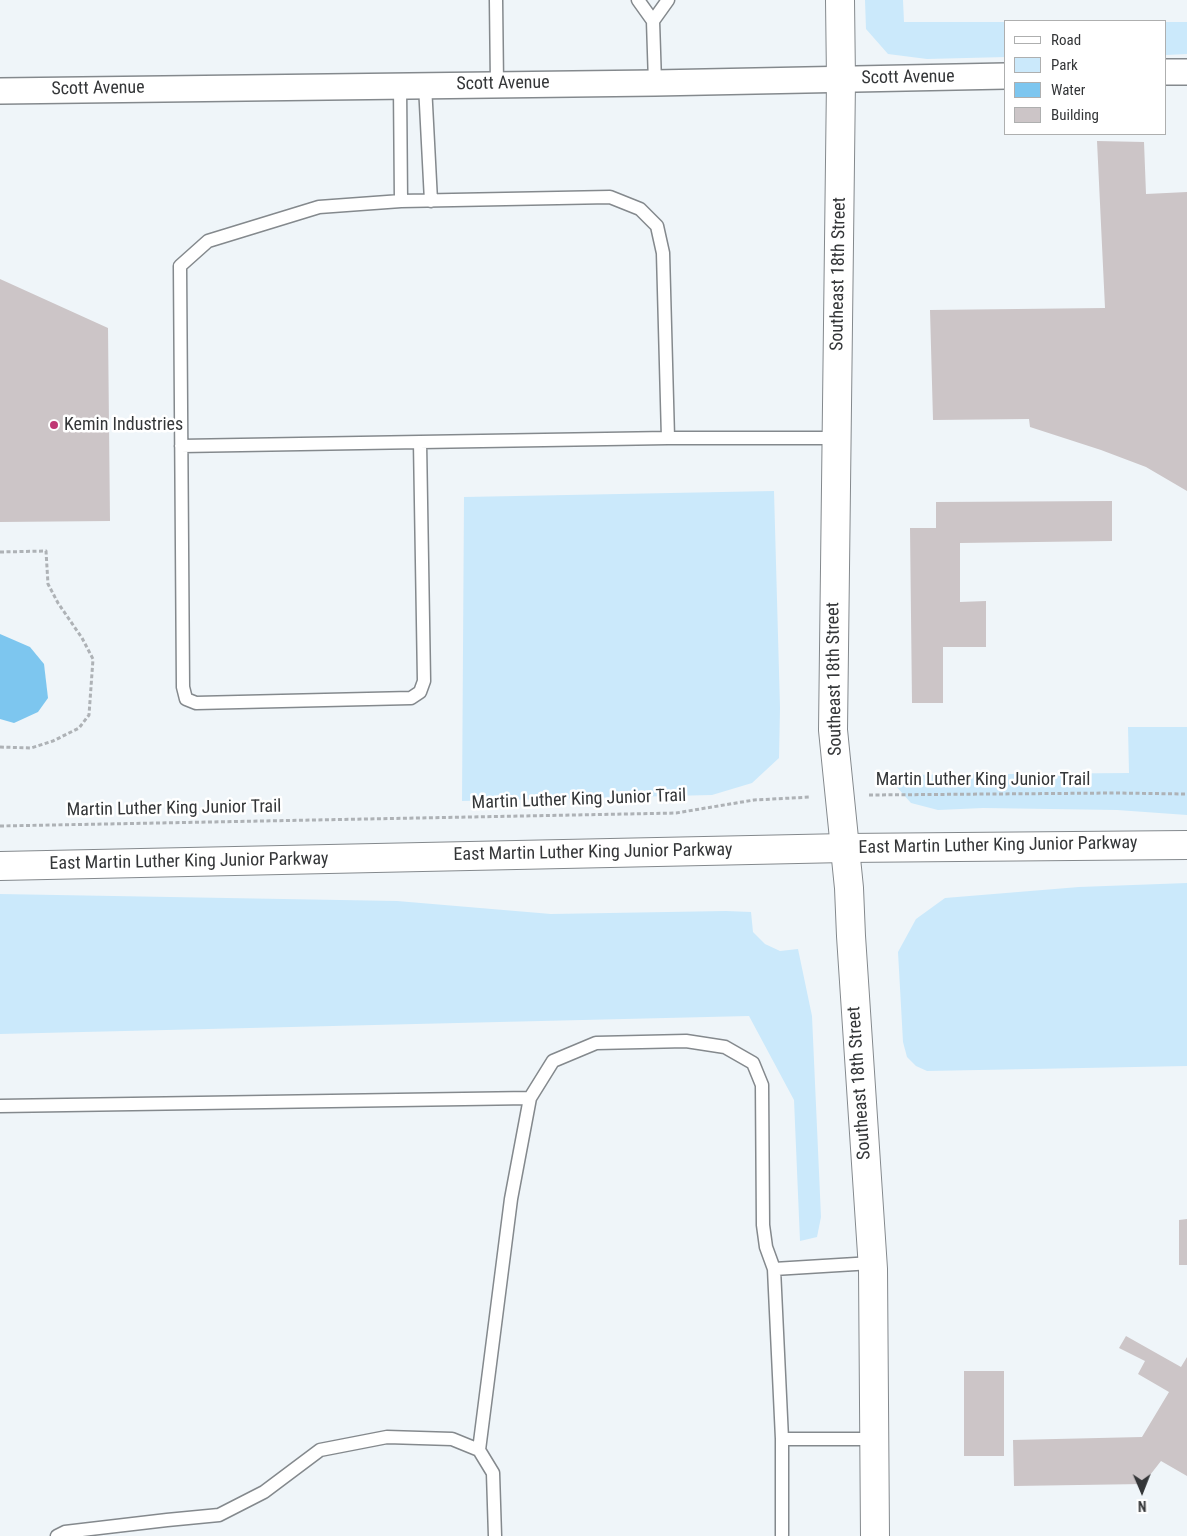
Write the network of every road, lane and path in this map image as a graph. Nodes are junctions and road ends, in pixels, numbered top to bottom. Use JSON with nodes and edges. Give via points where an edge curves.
{"nodes":[{"id":1,"x":496,"y":0,"type":"edge"},
{"id":2,"x":638,"y":0,"type":"edge"},
{"id":3,"x":668,"y":0,"type":"edge"},
{"id":4,"x":840,"y":0,"type":"edge"},
{"id":5,"x":653,"y":21,"type":"junction"},
{"id":6,"x":1167,"y":72,"type":"edge"},
{"id":7,"x":1187,"y":72,"type":"edge"},
{"id":8,"x":1004,"y":76,"type":"edge"},
{"id":9,"x":842,"y":80,"type":"junction"},
{"id":10,"x":655,"y":83,"type":"junction"},
{"id":11,"x":497,"y":84,"type":"junction"},
{"id":12,"x":425,"y":85,"type":"junction"},
{"id":13,"x":400,"y":86,"type":"junction"},
{"id":14,"x":0,"y":91,"type":"edge"},
{"id":15,"x":401,"y":201,"type":"junction"},
{"id":16,"x":430,"y":201,"type":"junction"},
{"id":17,"x":668,"y":438,"type":"junction"},
{"id":18,"x":837,"y":438,"type":"junction"},
{"id":19,"x":420,"y":442,"type":"junction"},
{"id":20,"x":181,"y":446,"type":"junction"},
{"id":21,"x":0,"y":552,"type":"edge"},
{"id":22,"x":0,"y":747,"type":"edge"},
{"id":23,"x":1187,"y":794,"type":"edge"},
{"id":24,"x":840,"y":795,"type":"junction"},
{"id":25,"x":0,"y":826,"type":"edge"},
{"id":26,"x":1187,"y":845,"type":"edge"},
{"id":27,"x":845,"y":848,"type":"junction"},
{"id":28,"x":0,"y":866,"type":"edge"},
{"id":29,"x":530,"y":1098,"type":"junction"},
{"id":30,"x":0,"y":1106,"type":"edge"},
{"id":31,"x":872,"y":1263,"type":"junction"},
{"id":32,"x":774,"y":1269,"type":"junction"},
{"id":33,"x":782,"y":1439,"type":"junction"},
{"id":34,"x":874,"y":1439,"type":"junction"},
{"id":35,"x":479,"y":1450,"type":"junction"},
{"id":36,"x":782,"y":1535,"type":"edge"},
{"id":37,"x":58,"y":1536,"type":"edge"},
{"id":38,"x":495,"y":1536,"type":"edge"},
{"id":39,"x":875,"y":1536,"type":"edge"}],
"edges":[{"from":1,"to":11,"type":"lane"},
{"from":2,"to":5,"type":"lane"},
{"from":3,"to":5,"type":"lane"},
{"from":4,"to":9,"type":"street","name":"Southeast 18th Street"},
{"from":5,"to":10,"type":"lane"},
{"from":6,"to":7,"type":"street"},
{"from":8,"to":9,"type":"street","name":"Scott Avenue"},
{"from":9,"to":10,"type":"street","name":"Scott Avenue"},
{"from":9,"to":18,"type":"street","name":"Southeast 18th Street"},
{"from":10,"to":11,"type":"street","name":"Scott Avenue"},
{"from":11,"to":12,"type":"street","name":"Scott Avenue"},
{"from":12,"to":13,"type":"street","name":"Scott Avenue"},
{"from":12,"to":16,"type":"lane"},
{"from":13,"to":14,"type":"street","name":"Scott Avenue"},
{"from":13,"to":15,"type":"lane"},
{"from":15,"to":16,"type":"lane"},
{"from":15,"to":20,"type":"lane","via":[[319,207],[208,242],[180,266]]},
{"from":16,"to":17,"type":"lane","via":[[610,197],[640,209],[657,226],[663,253]]},
{"from":17,"to":18,"type":"lane"},
{"from":17,"to":19,"type":"lane"},
{"from":18,"to":24,"type":"street","name":"Southeast 18th Street","via":[[832,730]]},
{"from":19,"to":20,"type":"lane"},
{"from":19,"to":20,"type":"lane","via":[[424,681],[420,692],[411,698],[196,703],[186,699],[183,687]]},
{"from":21,"to":22,"type":"path","via":[[46,551],[48,584],[93,659],[89,715],[79,728],[31,748]]},
{"from":23,"to":24,"type":"path","name":"Martin Luther King Junior Trail"},
{"from":24,"to":25,"type":"path","name":"Martin Luther King Junior Trail","via":[[754,800],[676,814]]},
{"from":24,"to":27,"type":"street","name":"Southeast 18th Street"},
{"from":26,"to":27,"type":"street","name":"East Martin Luther King Junior Parkway"},
{"from":27,"to":28,"type":"street","name":"East Martin Luther King Junior Parkway"},
{"from":27,"to":31,"type":"street","name":"Southeast 18th Street"},
{"from":29,"to":30,"type":"lane"},
{"from":29,"to":32,"type":"lane","via":[[553,1062],[596,1044],[686,1041],[726,1047],[753,1063],[762,1085],[763,1225]]},
{"from":29,"to":35,"type":"lane","via":[[511,1199]]},
{"from":31,"to":32,"type":"lane"},
{"from":31,"to":34,"type":"street","name":"Southeast 18th Street"},
{"from":32,"to":33,"type":"lane"},
{"from":33,"to":34,"type":"lane"},
{"from":33,"to":36,"type":"lane"},
{"from":34,"to":39,"type":"street","name":"Southeast 18th Street"},
{"from":35,"to":37,"type":"lane","via":[[452,1439],[388,1436],[320,1450],[264,1492],[219,1515],[65,1532]]},
{"from":35,"to":38,"type":"lane","via":[[493,1472]]}]}
